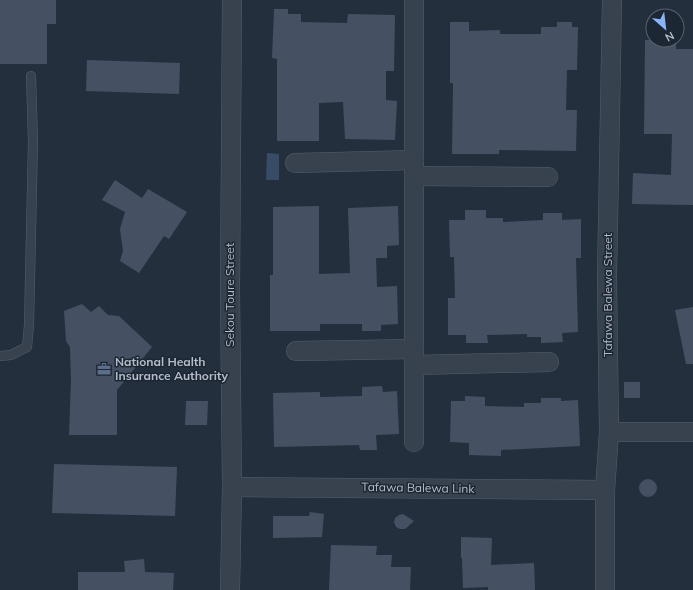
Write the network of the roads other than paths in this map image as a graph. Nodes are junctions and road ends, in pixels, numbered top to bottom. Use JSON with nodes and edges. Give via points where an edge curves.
{"nodes":[{"id":1,"x":232,"y":0,"type":"edge"},
{"id":2,"x":414,"y":0,"type":"edge"},
{"id":3,"x":612,"y":0,"type":"edge"},
{"id":4,"x":31,"y":76,"type":"dead end"},
{"id":5,"x":295,"y":163,"type":"dead end"},
{"id":6,"x":414,"y":168,"type":"junction"},
{"id":7,"x":548,"y":177,"type":"dead end"},
{"id":8,"x":296,"y":351,"type":"dead end"},
{"id":9,"x":0,"y":356,"type":"edge"},
{"id":10,"x":414,"y":357,"type":"junction"},
{"id":11,"x":548,"y":362,"type":"dead end"},
{"id":12,"x":609,"y":432,"type":"junction"},
{"id":13,"x":693,"y":432,"type":"edge"},
{"id":14,"x":414,"y":442,"type":"dead end"},
{"id":15,"x":232,"y":487,"type":"junction"},
{"id":16,"x":605,"y":490,"type":"junction"},
{"id":17,"x":230,"y":590,"type":"edge"},
{"id":18,"x":604,"y":590,"type":"edge"}],
"edges":[{"from":1,"to":15,"type":"street","name":"Sekou Toure Street"},
{"from":2,"to":6,"type":"street"},
{"from":3,"to":12,"type":"street","name":"Tafawa Balewa Street","via":[[607,278]]},
{"from":4,"to":9,"type":"lane","via":[[27,347],[11,356]]},
{"from":5,"to":6,"type":"street"},
{"from":6,"to":7,"type":"street"},
{"from":6,"to":10,"type":"street"},
{"from":8,"to":10,"type":"street"},
{"from":10,"to":11,"type":"street"},
{"from":10,"to":14,"type":"street"},
{"from":12,"to":13,"type":"street"},
{"from":12,"to":16,"type":"street","name":"Tafawa Balewa Street"},
{"from":15,"to":16,"type":"street","name":"Tafawa Balewa Link"},
{"from":15,"to":17,"type":"street","name":"Sekou Toure Street"},
{"from":16,"to":18,"type":"street","name":"Tafawa Balewa Street"}]}
